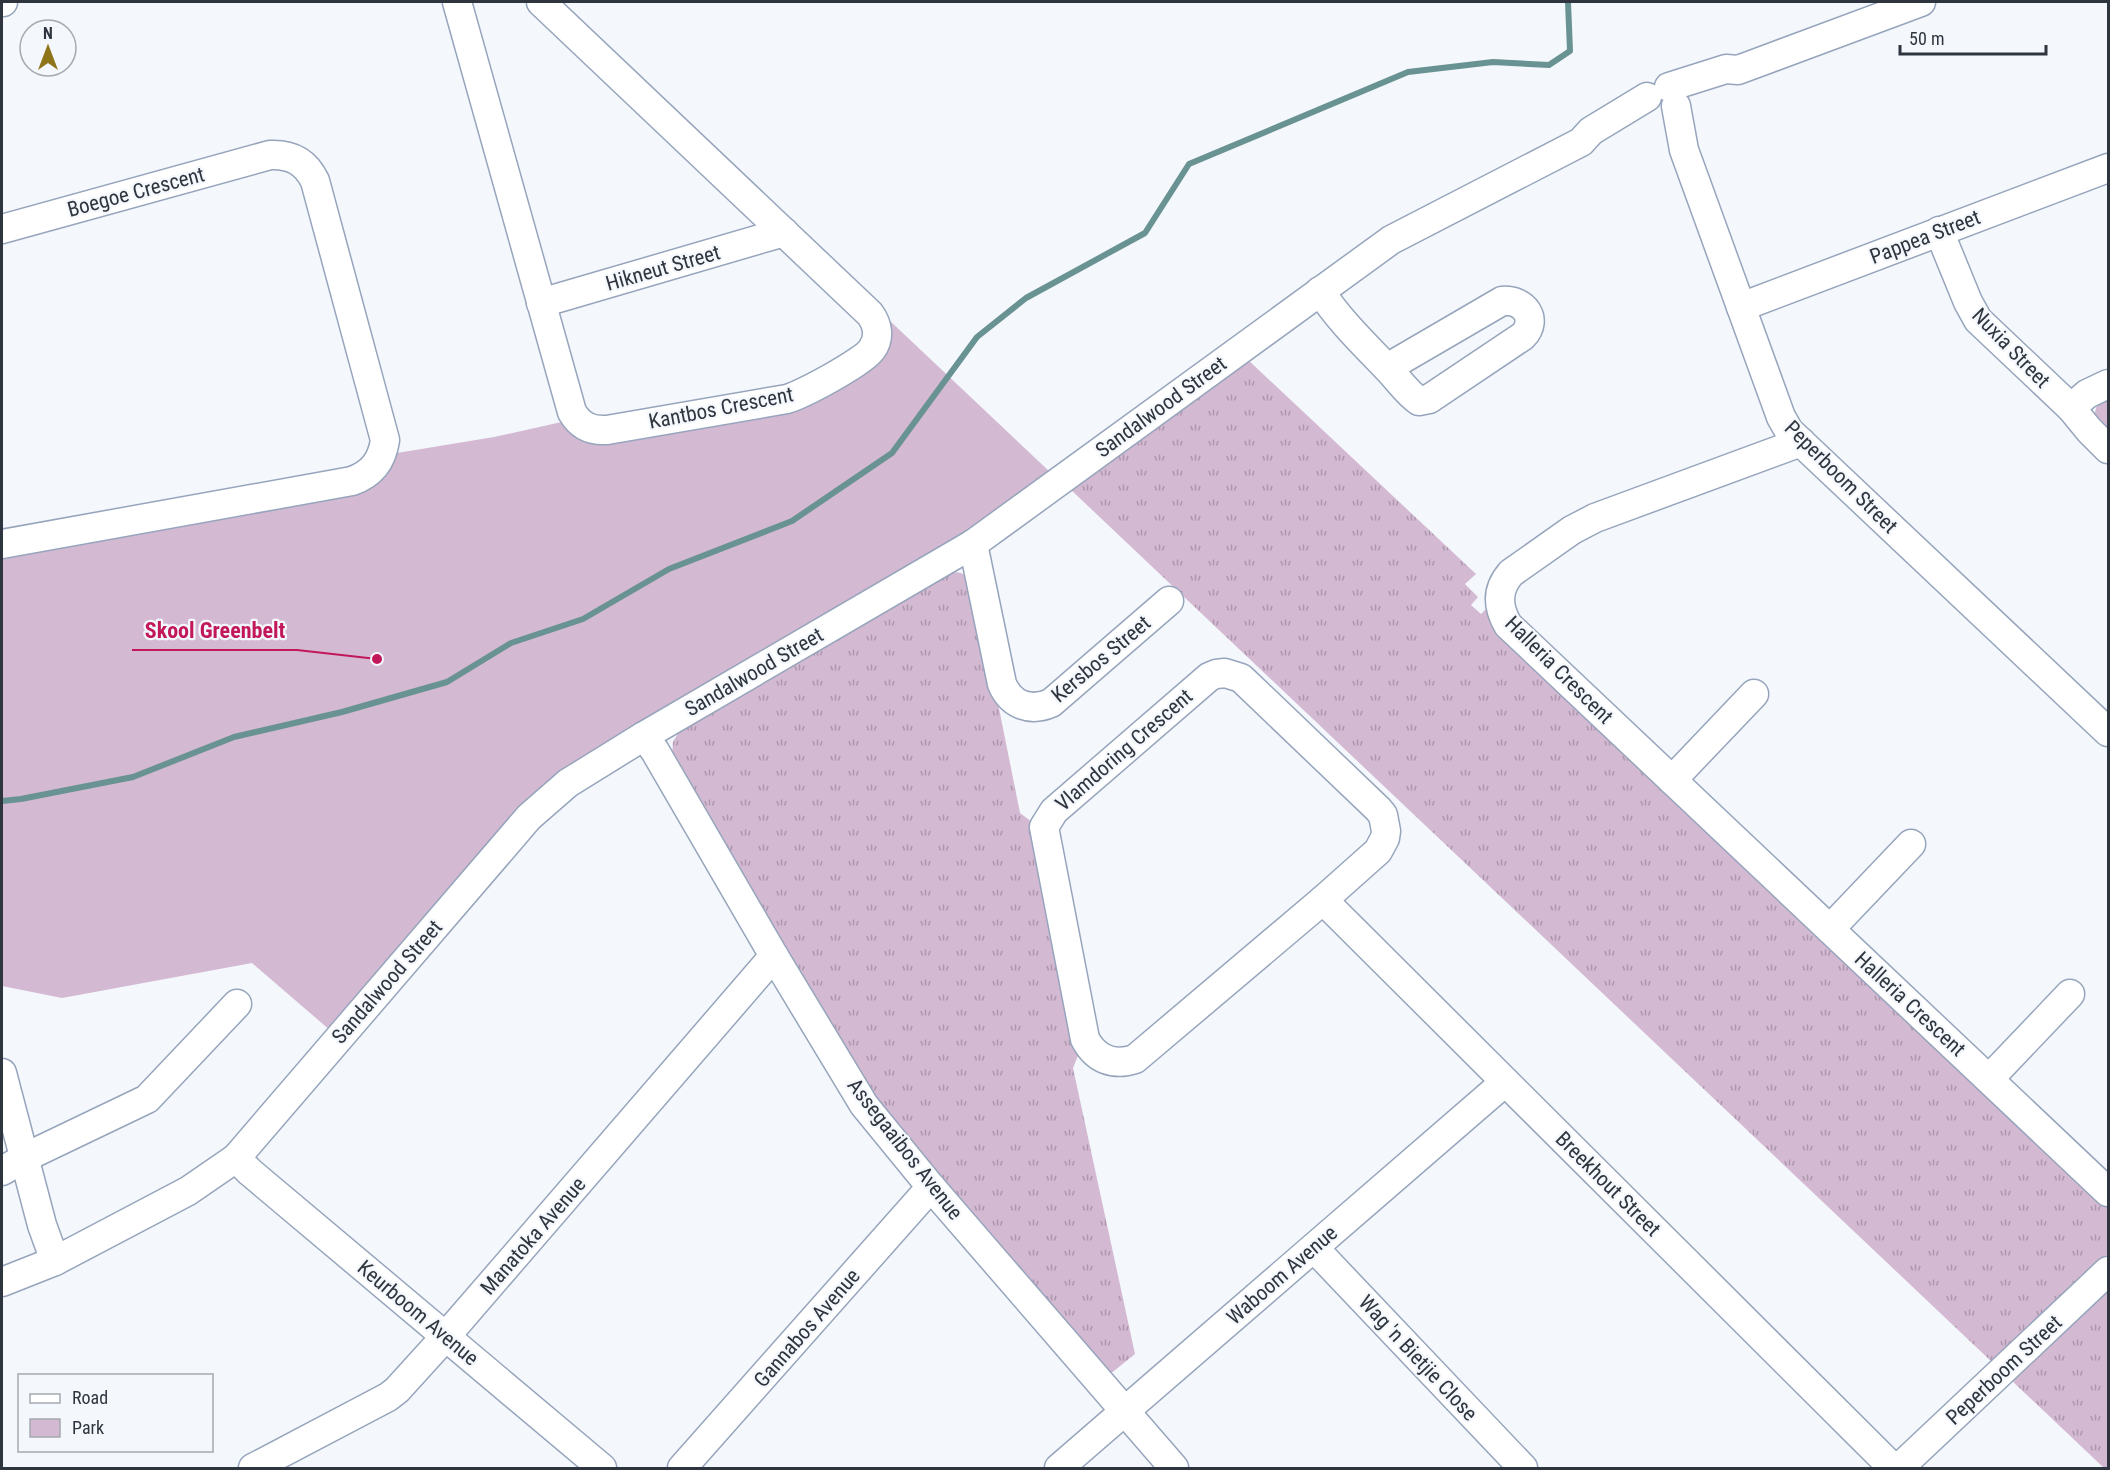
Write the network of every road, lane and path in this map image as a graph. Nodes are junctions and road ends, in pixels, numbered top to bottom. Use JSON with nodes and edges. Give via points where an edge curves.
{"nodes":[{"id":1,"x":457,"y":2,"type":"edge"},
{"id":2,"x":541,"y":2,"type":"edge"},
{"id":3,"x":1921,"y":2,"type":"edge"},
{"id":4,"x":1663,"y":103,"type":"junction"},
{"id":5,"x":2109,"y":168,"type":"edge"},
{"id":6,"x":2,"y":229,"type":"edge"},
{"id":7,"x":1939,"y":231,"type":"junction"},
{"id":8,"x":784,"y":232,"type":"junction"},
{"id":9,"x":1320,"y":291,"type":"junction"},
{"id":10,"x":541,"y":303,"type":"junction"},
{"id":11,"x":1741,"y":306,"type":"junction"},
{"id":12,"x":1387,"y":368,"type":"junction"},
{"id":13,"x":2109,"y":384,"type":"edge"},
{"id":14,"x":2070,"y":408,"type":"junction"},
{"id":15,"x":1801,"y":442,"type":"junction"},
{"id":16,"x":2109,"y":449,"type":"edge"},
{"id":17,"x":2,"y":544,"type":"edge"},
{"id":18,"x":973,"y":544,"type":"junction"},
{"id":19,"x":1169,"y":601,"type":"dead end"},
{"id":20,"x":1754,"y":694,"type":"dead end"},
{"id":21,"x":2109,"y":732,"type":"edge"},
{"id":22,"x":644,"y":736,"type":"junction"},
{"id":23,"x":1672,"y":780,"type":"junction"},
{"id":24,"x":1911,"y":844,"type":"dead end"},
{"id":25,"x":1323,"y":900,"type":"junction"},
{"id":26,"x":1830,"y":929,"type":"junction"},
{"id":27,"x":774,"y":956,"type":"junction"},
{"id":28,"x":2070,"y":994,"type":"dead end"},
{"id":29,"x":237,"y":1004,"type":"dead end"},
{"id":30,"x":2,"y":1073,"type":"edge"},
{"id":31,"x":1989,"y":1079,"type":"junction"},
{"id":32,"x":1505,"y":1082,"type":"junction"},
{"id":33,"x":236,"y":1158,"type":"junction"},
{"id":34,"x":14,"y":1164,"type":"edge"},
{"id":35,"x":931,"y":1187,"type":"junction"},
{"id":36,"x":2109,"y":1192,"type":"edge"},
{"id":37,"x":1314,"y":1248,"type":"junction"},
{"id":38,"x":55,"y":1261,"type":"junction"},
{"id":39,"x":2109,"y":1271,"type":"edge"},
{"id":40,"x":2,"y":1282,"type":"edge"},
{"id":41,"x":446,"y":1336,"type":"junction"},
{"id":42,"x":1125,"y":1412,"type":"junction"},
{"id":43,"x":253,"y":1468,"type":"edge"},
{"id":44,"x":602,"y":1468,"type":"edge"},
{"id":45,"x":682,"y":1468,"type":"edge"},
{"id":46,"x":1059,"y":1468,"type":"edge"},
{"id":47,"x":1174,"y":1468,"type":"edge"},
{"id":48,"x":1523,"y":1468,"type":"edge"},
{"id":49,"x":1893,"y":1468,"type":"edge"},
{"id":50,"x":1899,"y":1468,"type":"edge"}],
"edges":[{"from":1,"to":10,"type":"street","name":"Kantbos Crescent"},
{"from":2,"to":8,"type":"street","name":"Kantbos Crescent"},
{"from":3,"to":4,"type":"street","name":"Sandalwood Street","via":[[1738,69],[1726,69]]},
{"from":4,"to":9,"type":"street","name":"Sandalwood Street","via":[[1591,130],[1581,141],[1391,240]]},
{"from":4,"to":11,"type":"street","name":"Peperboom Street"},
{"from":5,"to":7,"type":"street","name":"Pappea Street"},
{"from":6,"to":17,"type":"street","name":"Boegoe Crescent","via":[[270,155],[297,160],[315,181],[384,430],[384,450],[375,467],[352,481]]},
{"from":7,"to":11,"type":"street","name":"Pappea Street"},
{"from":7,"to":14,"type":"street","name":"Nuxia Street","via":[[1978,320]]},
{"from":8,"to":10,"type":"street","name":"Hikneut Street"},
{"from":8,"to":10,"type":"street","name":"Kantbos Crescent","via":[[870,314],[878,333],[868,354],[787,399],[607,430],[591,429],[572,412]]},
{"from":9,"to":12,"type":"street","via":[[1349,330]]},
{"from":9,"to":18,"type":"street","name":"Sandalwood Street"},
{"from":11,"to":15,"type":"street","name":"Peperboom Street","via":[[1781,417]]},
{"from":12,"to":12,"type":"street","via":[[1502,301],[1520,303],[1527,312],[1530,323],[1523,336],[1429,399],[1419,401],[1412,396]]},
{"from":13,"to":14,"type":"street","via":[[2087,394]]},
{"from":14,"to":16,"type":"street","name":"Nuxia Street"},
{"from":15,"to":21,"type":"street","name":"Peperboom Street"},
{"from":15,"to":23,"type":"street","name":"Halleria Crescent","via":[[1582,524],[1511,573],[1501,588],[1500,606],[1508,625]]},
{"from":18,"to":19,"type":"street","name":"Kersbos Street","via":[[1002,684],[1020,705],[1036,707],[1051,703]]},
{"from":18,"to":22,"type":"street","name":"Sandalwood Street"},
{"from":20,"to":23,"type":"street"},
{"from":22,"to":27,"type":"street","name":"Assegaaibos Avenue"},
{"from":22,"to":33,"type":"street","name":"Sandalwood Street","via":[[568,783],[529,817]]},
{"from":23,"to":26,"type":"street","name":"Halleria Crescent"},
{"from":24,"to":26,"type":"street"},
{"from":25,"to":25,"type":"street","name":"Vlamdoring Crescent","via":[[1135,1059],[1107,1061],[1094,1053],[1085,1039],[1044,827],[1054,811],[1209,677],[1234,675],[1383,815],[1386,831],[1382,844]]},
{"from":25,"to":32,"type":"street","name":"Breekhout Street"},
{"from":26,"to":31,"type":"street","name":"Halleria Crescent"},
{"from":27,"to":35,"type":"street","name":"Assegaaibos Avenue","via":[[864,1105]]},
{"from":27,"to":41,"type":"street","name":"Manatoka Avenue"},
{"from":28,"to":31,"type":"street"},
{"from":29,"to":34,"type":"street","via":[[147,1099]]},
{"from":30,"to":34,"type":"street"},
{"from":31,"to":36,"type":"street","name":"Halleria Crescent"},
{"from":32,"to":37,"type":"street","name":"Waboom Avenue"},
{"from":32,"to":49,"type":"street","name":"Breekhout Street"},
{"from":33,"to":38,"type":"street","name":"Sandalwood Street","via":[[188,1191]]},
{"from":33,"to":41,"type":"street","name":"Keurboom Avenue"},
{"from":34,"to":38,"type":"street"},
{"from":35,"to":42,"type":"street","name":"Assegaaibos Avenue"},
{"from":35,"to":45,"type":"street","name":"Gannabos Avenue"},
{"from":37,"to":42,"type":"street","name":"Waboom Avenue"},
{"from":37,"to":48,"type":"street","name":"Wag 'n Bietjie Close"},
{"from":38,"to":40,"type":"street","name":"Sandalwood Street"},
{"from":39,"to":50,"type":"street","name":"Peperboom Street"},
{"from":41,"to":43,"type":"street","name":"Manatoka Avenue","via":[[388,1398]]},
{"from":41,"to":44,"type":"street","name":"Keurboom Avenue"},
{"from":42,"to":46,"type":"street","name":"Waboom Avenue"},
{"from":42,"to":47,"type":"street","name":"Assegaaibos Avenue"}]}
